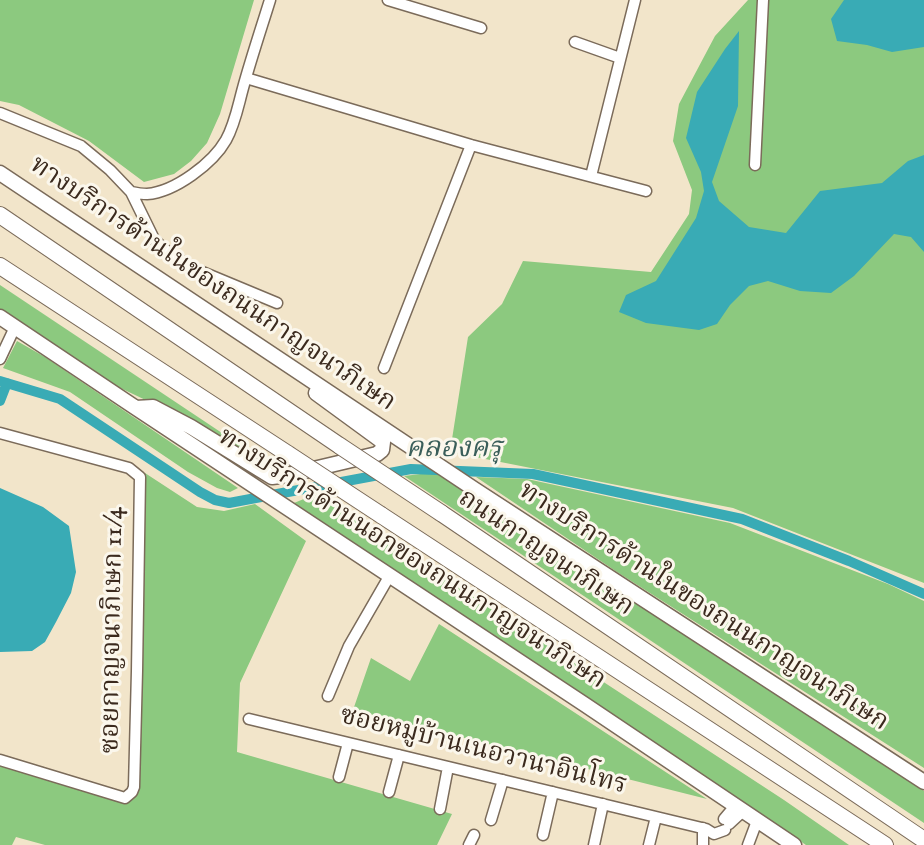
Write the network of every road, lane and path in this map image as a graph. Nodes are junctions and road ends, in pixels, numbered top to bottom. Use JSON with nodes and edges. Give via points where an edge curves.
{"nodes":[{"id":1,"x":270,"y":0,"type":"edge"},
{"id":2,"x":388,"y":0,"type":"edge"},
{"id":3,"x":635,"y":0,"type":"edge"},
{"id":4,"x":763,"y":0,"type":"edge"},
{"id":5,"x":481,"y":28,"type":"dead end"},
{"id":6,"x":575,"y":42,"type":"dead end"},
{"id":7,"x":620,"y":58,"type":"junction"},
{"id":8,"x":246,"y":78,"type":"junction"},
{"id":9,"x":0,"y":113,"type":"edge"},
{"id":10,"x":471,"y":145,"type":"junction"},
{"id":11,"x":755,"y":165,"type":"dead end"},
{"id":12,"x":0,"y":173,"type":"edge"},
{"id":13,"x":591,"y":176,"type":"junction"},
{"id":14,"x":646,"y":191,"type":"dead end"},
{"id":15,"x":131,"y":192,"type":"junction"},
{"id":16,"x":0,"y":215,"type":"edge"},
{"id":17,"x":0,"y":267,"type":"edge"},
{"id":18,"x":277,"y":303,"type":"dead end"},
{"id":19,"x":0,"y":317,"type":"edge"},
{"id":20,"x":15,"y":327,"type":"junction"},
{"id":21,"x":274,"y":354,"type":"junction"},
{"id":22,"x":0,"y":359,"type":"edge"},
{"id":23,"x":384,"y":369,"type":"dead end"},
{"id":24,"x":136,"y":408,"type":"junction"},
{"id":25,"x":0,"y":432,"type":"edge"},
{"id":26,"x":390,"y":575,"type":"junction"},
{"id":27,"x":328,"y":696,"type":"dead end"},
{"id":28,"x":249,"y":719,"type":"dead end"},
{"id":29,"x":348,"y":743,"type":"junction"},
{"id":30,"x":399,"y":755,"type":"junction"},
{"id":31,"x":0,"y":760,"type":"edge"},
{"id":32,"x":448,"y":767,"type":"junction"},
{"id":33,"x":339,"y":777,"type":"dead end"},
{"id":34,"x":503,"y":780,"type":"junction"},
{"id":35,"x":924,"y":782,"type":"edge"},
{"id":36,"x":389,"y":792,"type":"dead end"},
{"id":37,"x":553,"y":792,"type":"junction"},
{"id":38,"x":603,"y":804,"type":"junction"},
{"id":39,"x":739,"y":808,"type":"junction"},
{"id":40,"x":440,"y":809,"type":"dead end"},
{"id":41,"x":656,"y":817,"type":"junction"},
{"id":42,"x":491,"y":820,"type":"dead end"},
{"id":43,"x":757,"y":821,"type":"junction"},
{"id":44,"x":717,"y":826,"type":"junction"},
{"id":45,"x":543,"y":835,"type":"dead end"},
{"id":46,"x":924,"y":840,"type":"edge"},
{"id":47,"x":594,"y":845,"type":"edge"},
{"id":48,"x":649,"y":845,"type":"edge"},
{"id":49,"x":703,"y":845,"type":"edge"},
{"id":50,"x":748,"y":845,"type":"edge"},
{"id":51,"x":794,"y":845,"type":"edge"},
{"id":52,"x":885,"y":845,"type":"edge"}],
"edges":[{"from":1,"to":8,"type":"street"},
{"from":2,"to":5,"type":"street"},
{"from":3,"to":7,"type":"street"},
{"from":4,"to":11,"type":"street"},
{"from":6,"to":7,"type":"street"},
{"from":7,"to":13,"type":"street"},
{"from":8,"to":10,"type":"street"},
{"from":8,"to":15,"type":"street","via":[[231,129],[213,157],[193,174],[158,192]]},
{"from":9,"to":15,"type":"street","via":[[81,146]]},
{"from":10,"to":13,"type":"street"},
{"from":10,"to":23,"type":"street"},
{"from":12,"to":21,"type":"main road","name":"ทางบริการด้านในของถนนกาญจนาภิเษก"},
{"from":13,"to":14,"type":"street"},
{"from":15,"to":18,"type":"street","via":[[163,248],[187,266]]},
{"from":16,"to":46,"type":"highway","name":"ถนนกาญจนาภิเษก","bridge":true},
{"from":17,"to":52,"type":"highway","bridge":true},
{"from":19,"to":20,"type":"main road","name":"ทางบริการด้านนอกของถนนกาญจนาภิเษก"},
{"from":20,"to":22,"type":"street"},
{"from":20,"to":24,"type":"main road","name":"ทางบริการด้านนอกของถนนกาญจนาภิเษก"},
{"from":21,"to":24,"type":"main road","via":[[315,393],[383,442],[382,450],[272,477],[153,407]]},
{"from":21,"to":35,"type":"main road","name":"ทางบริการด้านในของถนนกาญจนาภิเษก"},
{"from":24,"to":26,"type":"main road","name":"ทางบริการด้านนอกของถนนกาญจนาภิเษก"},
{"from":25,"to":31,"type":"street","name":"ซอยกาญจนาภิเษก 11/4","via":[[129,468],[139,477],[132,792],[125,798]]},
{"from":26,"to":27,"type":"street","via":[[349,646]]},
{"from":26,"to":39,"type":"main road","name":"ทางบริการด้านนอกของถนนกาญจนาภิเษก"},
{"from":28,"to":29,"type":"street","name":"ซอยหมู่บ้านเนอวานาอินโทร"},
{"from":29,"to":30,"type":"street","name":"ซอยหมู่บ้านเนอวานาอินโทร"},
{"from":29,"to":33,"type":"street"},
{"from":30,"to":32,"type":"street","name":"ซอยหมู่บ้านเนอวานาอินโทร"},
{"from":30,"to":36,"type":"street"},
{"from":32,"to":34,"type":"street","name":"ซอยหมู่บ้านเนอวานาอินโทร"},
{"from":32,"to":40,"type":"street"},
{"from":34,"to":37,"type":"street","name":"ซอยหมู่บ้านเนอวานาอินโทร"},
{"from":34,"to":42,"type":"street"},
{"from":37,"to":38,"type":"street","name":"ซอยหมู่บ้านเนอวานาอินโทร"},
{"from":37,"to":45,"type":"street"},
{"from":38,"to":41,"type":"street","name":"ซอยหมู่บ้านเนอวานาอินโทร"},
{"from":38,"to":47,"type":"street"},
{"from":39,"to":43,"type":"main road","name":"ทางบริการด้านนอกของถนนกาญจนาภิเษก"},
{"from":39,"to":44,"type":"street"},
{"from":41,"to":44,"type":"street","name":"ซอยหมู่บ้านเนอวานาอินโทร"},
{"from":41,"to":48,"type":"street"},
{"from":43,"to":50,"type":"street"},
{"from":43,"to":51,"type":"main road","name":"ทางบริการด้านนอกของถนนกาญจนาภิเษก"},
{"from":44,"to":49,"type":"street"}]}
